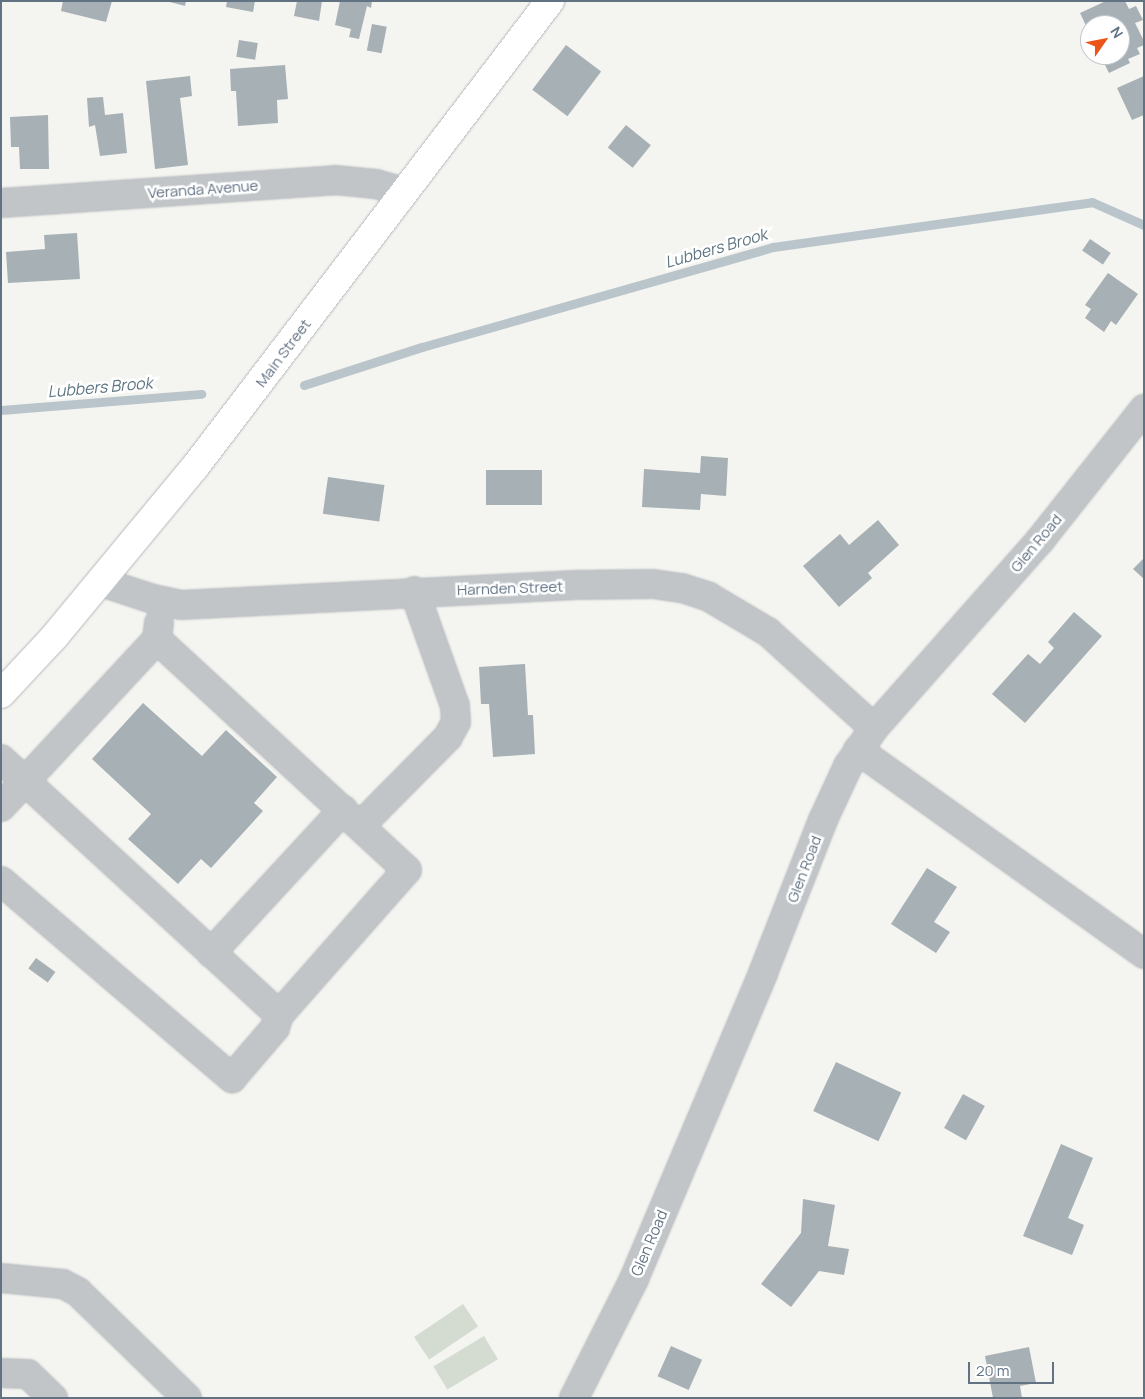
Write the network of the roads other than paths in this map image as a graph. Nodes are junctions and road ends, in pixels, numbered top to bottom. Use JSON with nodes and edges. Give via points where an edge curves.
{"nodes":[{"id":1,"x":550,"y":1,"type":"edge"},
{"id":2,"x":404,"y":192,"type":"junction"},
{"id":3,"x":1,"y":204,"type":"edge"},
{"id":4,"x":1144,"y":409,"type":"edge"},
{"id":5,"x":101,"y":582,"type":"junction"},
{"id":6,"x":414,"y":591,"type":"junction"},
{"id":7,"x":163,"y":601,"type":"junction"},
{"id":8,"x":157,"y":639,"type":"junction"},
{"id":9,"x":1,"y":694,"type":"edge"},
{"id":10,"x":874,"y":728,"type":"junction"},
{"id":11,"x":858,"y":750,"type":"junction"},
{"id":12,"x":1,"y":759,"type":"edge"},
{"id":13,"x":25,"y":780,"type":"junction"},
{"id":14,"x":1,"y":807,"type":"edge"},
{"id":15,"x":351,"y":818,"type":"junction"},
{"id":16,"x":1,"y":881,"type":"edge"},
{"id":17,"x":211,"y":953,"type":"junction"},
{"id":18,"x":1144,"y":954,"type":"edge"},
{"id":19,"x":279,"y":1015,"type":"junction"},
{"id":20,"x":1,"y":1278,"type":"edge"},
{"id":21,"x":1,"y":1373,"type":"edge"},
{"id":22,"x":53,"y":1398,"type":"edge"},
{"id":23,"x":187,"y":1398,"type":"edge"},
{"id":24,"x":574,"y":1398,"type":"edge"}],
"edges":[{"from":1,"to":2,"type":"main road","name":"Main Street"},
{"from":2,"to":3,"type":"street","name":"Veranda Avenue","via":[[376,184],[335,180]]},
{"from":2,"to":5,"type":"main road","name":"Main Street","via":[[269,372]]},
{"from":4,"to":10,"type":"street","name":"Glen Road","via":[[1041,539]]},
{"from":5,"to":7,"type":"street","name":"Harnden Street"},
{"from":5,"to":9,"type":"main road","name":"Main Street"},
{"from":6,"to":7,"type":"street","name":"Harnden Street","via":[[235,603],[181,605]]},
{"from":6,"to":10,"type":"street","name":"Harnden Street","via":[[653,584],[682,588],[709,597],[768,632]]},
{"from":6,"to":15,"type":"street","via":[[455,706],[456,722],[448,737]]},
{"from":7,"to":8,"type":"street"},
{"from":8,"to":13,"type":"street"},
{"from":8,"to":15,"type":"street"},
{"from":10,"to":11,"type":"street","name":"Glen Road"},
{"from":11,"to":18,"type":"street"},
{"from":11,"to":24,"type":"street","name":"Glen Road","via":[[823,820],[763,973],[634,1279]]},
{"from":12,"to":13,"type":"street"},
{"from":13,"to":14,"type":"street"},
{"from":13,"to":17,"type":"street"},
{"from":15,"to":17,"type":"street"},
{"from":15,"to":19,"type":"street","via":[[407,870]]},
{"from":16,"to":19,"type":"street","via":[[232,1078],[275,1028]]},
{"from":17,"to":19,"type":"street"},
{"from":20,"to":23,"type":"street","via":[[63,1284],[78,1292]]},
{"from":21,"to":22,"type":"street","via":[[28,1374]]}]}
